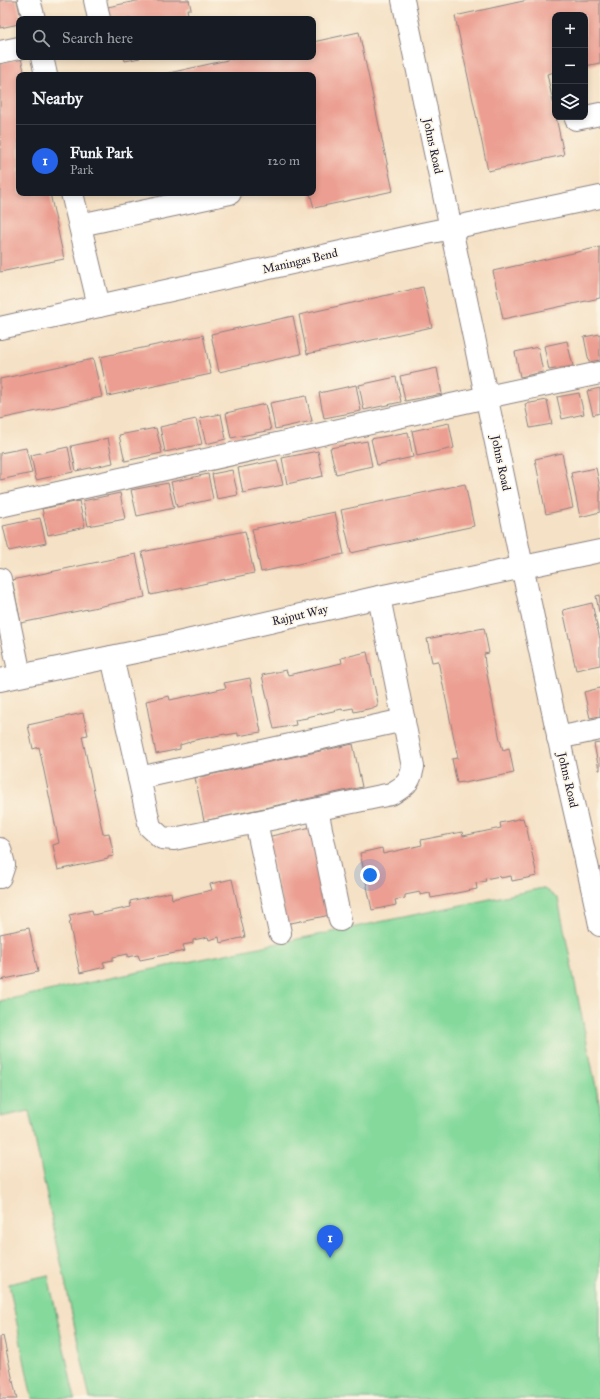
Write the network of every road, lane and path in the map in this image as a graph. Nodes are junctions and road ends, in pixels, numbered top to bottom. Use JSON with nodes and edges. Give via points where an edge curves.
{"nodes":[{"id":1,"x":30,"y":0,"type":"edge"},
{"id":2,"x":95,"y":0,"type":"edge"},
{"id":3,"x":403,"y":0,"type":"edge"},
{"id":4,"x":33,"y":16,"type":"edge"},
{"id":5,"x":98,"y":16,"type":"edge"},
{"id":6,"x":16,"y":49,"type":"edge"},
{"id":7,"x":0,"y":52,"type":"edge"},
{"id":8,"x":43,"y":60,"type":"edge"},
{"id":9,"x":45,"y":72,"type":"edge"},
{"id":10,"x":600,"y":114,"type":"edge"},
{"id":11,"x":588,"y":116,"type":"edge"},
{"id":12,"x":73,"y":196,"type":"edge"},
{"id":13,"x":216,"y":196,"type":"edge"},
{"id":14,"x":600,"y":197,"type":"edge"},
{"id":15,"x":80,"y":225,"type":"junction"},
{"id":16,"x":449,"y":228,"type":"junction"},
{"id":17,"x":99,"y":306,"type":"junction"},
{"id":18,"x":0,"y":328,"type":"edge"},
{"id":19,"x":600,"y":373,"type":"edge"},
{"id":20,"x":487,"y":397,"type":"junction"},
{"id":21,"x":0,"y":506,"type":"edge"},
{"id":22,"x":600,"y":551,"type":"edge"},
{"id":23,"x":522,"y":567,"type":"junction"},
{"id":24,"x":0,"y":579,"type":"edge"},
{"id":25,"x":379,"y":597,"type":"junction"},
{"id":26,"x":112,"y":657,"type":"junction"},
{"id":27,"x":10,"y":678,"type":"edge"},
{"id":28,"x":404,"y":720,"type":"junction"},
{"id":29,"x":600,"y":729,"type":"edge"},
{"id":30,"x":558,"y":738,"type":"junction"},
{"id":31,"x":139,"y":778,"type":"junction"},
{"id":32,"x":317,"y":810,"type":"junction"},
{"id":33,"x":256,"y":822,"type":"junction"},
{"id":34,"x":0,"y":849,"type":"edge"},
{"id":35,"x":0,"y":877,"type":"edge"},
{"id":36,"x":598,"y":900,"type":"edge"},
{"id":37,"x":340,"y":920,"type":"dead end"},
{"id":38,"x":600,"y":925,"type":"edge"},
{"id":39,"x":280,"y":932,"type":"dead end"}],
"edges":[{"from":1,"to":4,"type":"street"},
{"from":2,"to":5,"type":"street"},
{"from":3,"to":16,"type":"street","name":"Johns Road"},
{"from":6,"to":7,"type":"street"},
{"from":8,"to":9,"type":"street"},
{"from":10,"to":11,"type":"street"},
{"from":12,"to":15,"type":"street"},
{"from":13,"to":15,"type":"street"},
{"from":14,"to":16,"type":"street","name":"Maningas Bend"},
{"from":15,"to":17,"type":"street"},
{"from":16,"to":17,"type":"street","name":"Maningas Bend"},
{"from":16,"to":20,"type":"street","name":"Johns Road"},
{"from":17,"to":18,"type":"street","name":"Maningas Bend"},
{"from":19,"to":20,"type":"street"},
{"from":20,"to":21,"type":"street"},
{"from":20,"to":23,"type":"street","name":"Johns Road"},
{"from":22,"to":23,"type":"street","name":"Rajput Way"},
{"from":23,"to":25,"type":"street","name":"Rajput Way"},
{"from":23,"to":30,"type":"street","name":"Johns Road"},
{"from":24,"to":27,"type":"street"},
{"from":25,"to":26,"type":"street","name":"Rajput Way"},
{"from":25,"to":28,"type":"street"},
{"from":26,"to":27,"type":"street","name":"Rajput Way"},
{"from":26,"to":31,"type":"street"},
{"from":28,"to":31,"type":"street"},
{"from":28,"to":32,"type":"street","via":[[413,767],[411,777],[404,786],[392,794]]},
{"from":29,"to":30,"type":"street"},
{"from":30,"to":36,"type":"street","name":"Johns Road"},
{"from":31,"to":33,"type":"street","via":[[150,827],[162,838],[174,839]]},
{"from":32,"to":33,"type":"street"},
{"from":32,"to":37,"type":"street"},
{"from":33,"to":39,"type":"street"},
{"from":34,"to":35,"type":"street","via":[[4,865]]},
{"from":36,"to":38,"type":"street","name":"Johns Road"}]}
